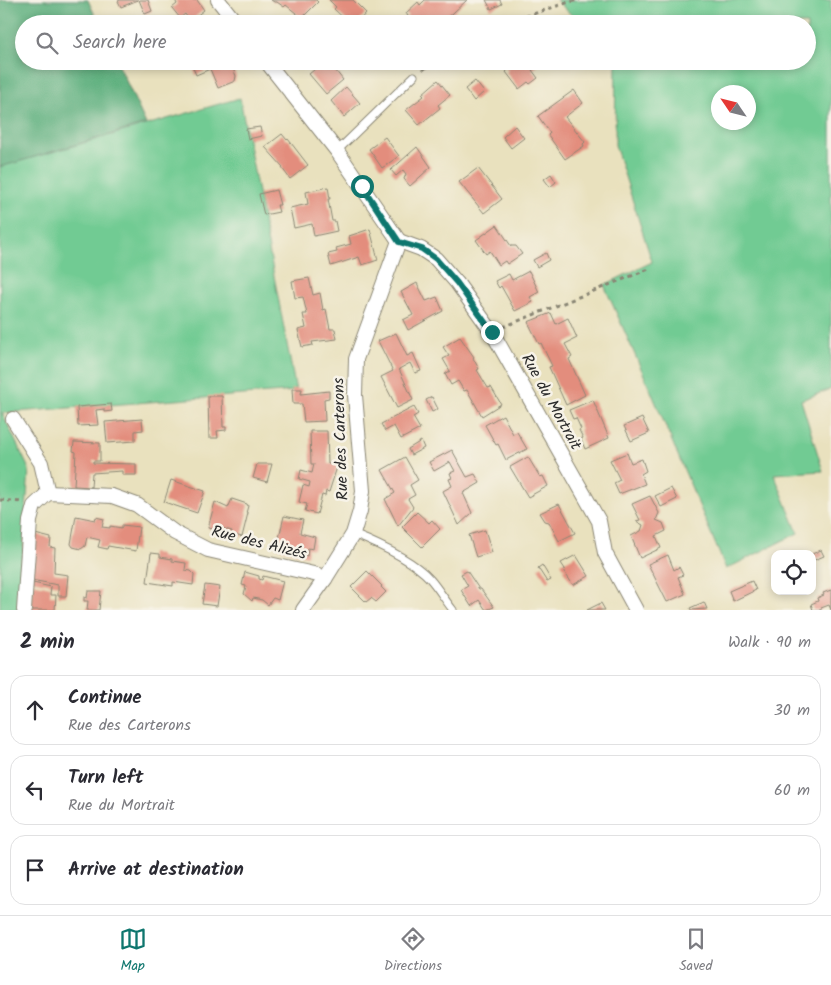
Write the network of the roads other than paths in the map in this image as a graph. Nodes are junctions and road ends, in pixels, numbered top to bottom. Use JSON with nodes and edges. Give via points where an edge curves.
{"nodes":[{"id":1,"x":218,"y":0,"type":"edge"},
{"id":2,"x":230,"y":15,"type":"edge"},
{"id":3,"x":273,"y":70,"type":"edge"},
{"id":4,"x":414,"y":76,"type":"dead end"},
{"id":5,"x":338,"y":151,"type":"junction"},
{"id":6,"x":399,"y":242,"type":"junction"},
{"id":7,"x":13,"y":419,"type":"dead end"},
{"id":8,"x":48,"y":493,"type":"junction"},
{"id":9,"x":353,"y":534,"type":"junction"},
{"id":10,"x":325,"y":579,"type":"junction"},
{"id":11,"x":24,"y":610,"type":"edge"},
{"id":12,"x":303,"y":610,"type":"edge"},
{"id":13,"x":452,"y":610,"type":"edge"},
{"id":14,"x":636,"y":610,"type":"edge"}],
"edges":[{"from":1,"to":2,"type":"street"},
{"from":3,"to":5,"type":"street"},
{"from":4,"to":5,"type":"lane"},
{"from":5,"to":6,"type":"street"},
{"from":6,"to":9,"type":"street","name":"Rue des Carterons","via":[[356,359],[355,395],[363,491]]},
{"from":6,"to":14,"type":"street","name":"Rue du Mortrait","via":[[422,249],[436,259],[492,332],[598,521],[605,553]]},
{"from":7,"to":8,"type":"street","via":[[40,463]]},
{"from":8,"to":10,"type":"street","name":"Rue des Alizés","via":[[112,496],[137,505],[175,533],[208,550]]},
{"from":8,"to":11,"type":"street","via":[[34,506],[30,521]]},
{"from":9,"to":10,"type":"street","name":"Rue des Carterons"},
{"from":9,"to":13,"type":"lane","via":[[418,568]]},
{"from":10,"to":12,"type":"street","name":"Rue des Carterons"}]}
